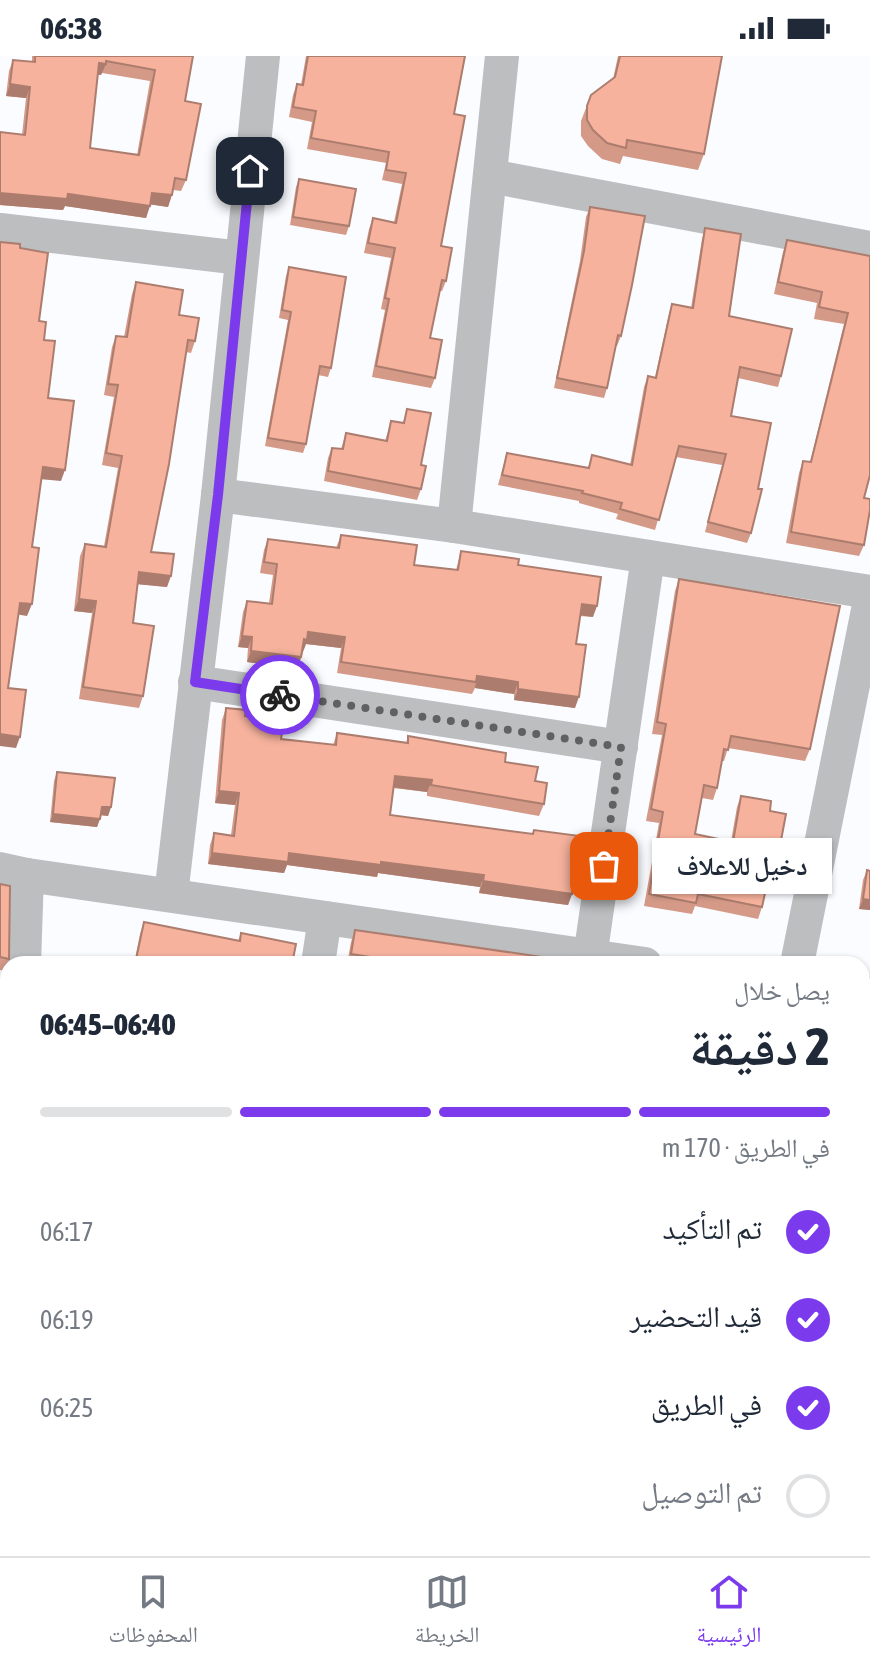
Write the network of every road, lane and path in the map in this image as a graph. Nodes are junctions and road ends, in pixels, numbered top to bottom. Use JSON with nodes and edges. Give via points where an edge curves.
{"nodes":[{"id":1,"x":263,"y":56,"type":"edge"},
{"id":2,"x":502,"y":56,"type":"edge"},
{"id":3,"x":490,"y":176,"type":"junction"},
{"id":4,"x":0,"y":230,"type":"edge"},
{"id":5,"x":870,"y":248,"type":"edge"},
{"id":6,"x":241,"y":258,"type":"junction"},
{"id":7,"x":218,"y":495,"type":"junction"},
{"id":8,"x":454,"y":526,"type":"junction"},
{"id":9,"x":648,"y":557,"type":"junction"},
{"id":10,"x":870,"y":592,"type":"edge"},
{"id":11,"x":870,"y":600,"type":"edge"},
{"id":12,"x":195,"y":682,"type":"junction"},
{"id":13,"x":621,"y":747,"type":"junction"},
{"id":14,"x":14,"y":872,"type":"edge"},
{"id":15,"x":171,"y":895,"type":"junction"},
{"id":16,"x":325,"y":918,"type":"junction"},
{"id":17,"x":23,"y":956,"type":"edge"},
{"id":18,"x":319,"y":956,"type":"edge"},
{"id":19,"x":565,"y":956,"type":"edge"},
{"id":20,"x":591,"y":956,"type":"edge"},
{"id":21,"x":799,"y":956,"type":"edge"}],
"edges":[{"from":1,"to":6,"type":"street"},
{"from":2,"to":3,"type":"street"},
{"from":3,"to":5,"type":"street"},
{"from":3,"to":8,"type":"street"},
{"from":4,"to":6,"type":"street"},
{"from":6,"to":7,"type":"street"},
{"from":7,"to":8,"type":"street"},
{"from":7,"to":12,"type":"street"},
{"from":8,"to":9,"type":"street"},
{"from":9,"to":10,"type":"street"},
{"from":9,"to":13,"type":"street"},
{"from":11,"to":21,"type":"street"},
{"from":12,"to":13,"type":"street"},
{"from":12,"to":15,"type":"street"},
{"from":13,"to":20,"type":"street"},
{"from":14,"to":15,"type":"street"},
{"from":14,"to":17,"type":"street"},
{"from":15,"to":16,"type":"street"},
{"from":16,"to":18,"type":"street"},
{"from":16,"to":19,"type":"street"}]}
